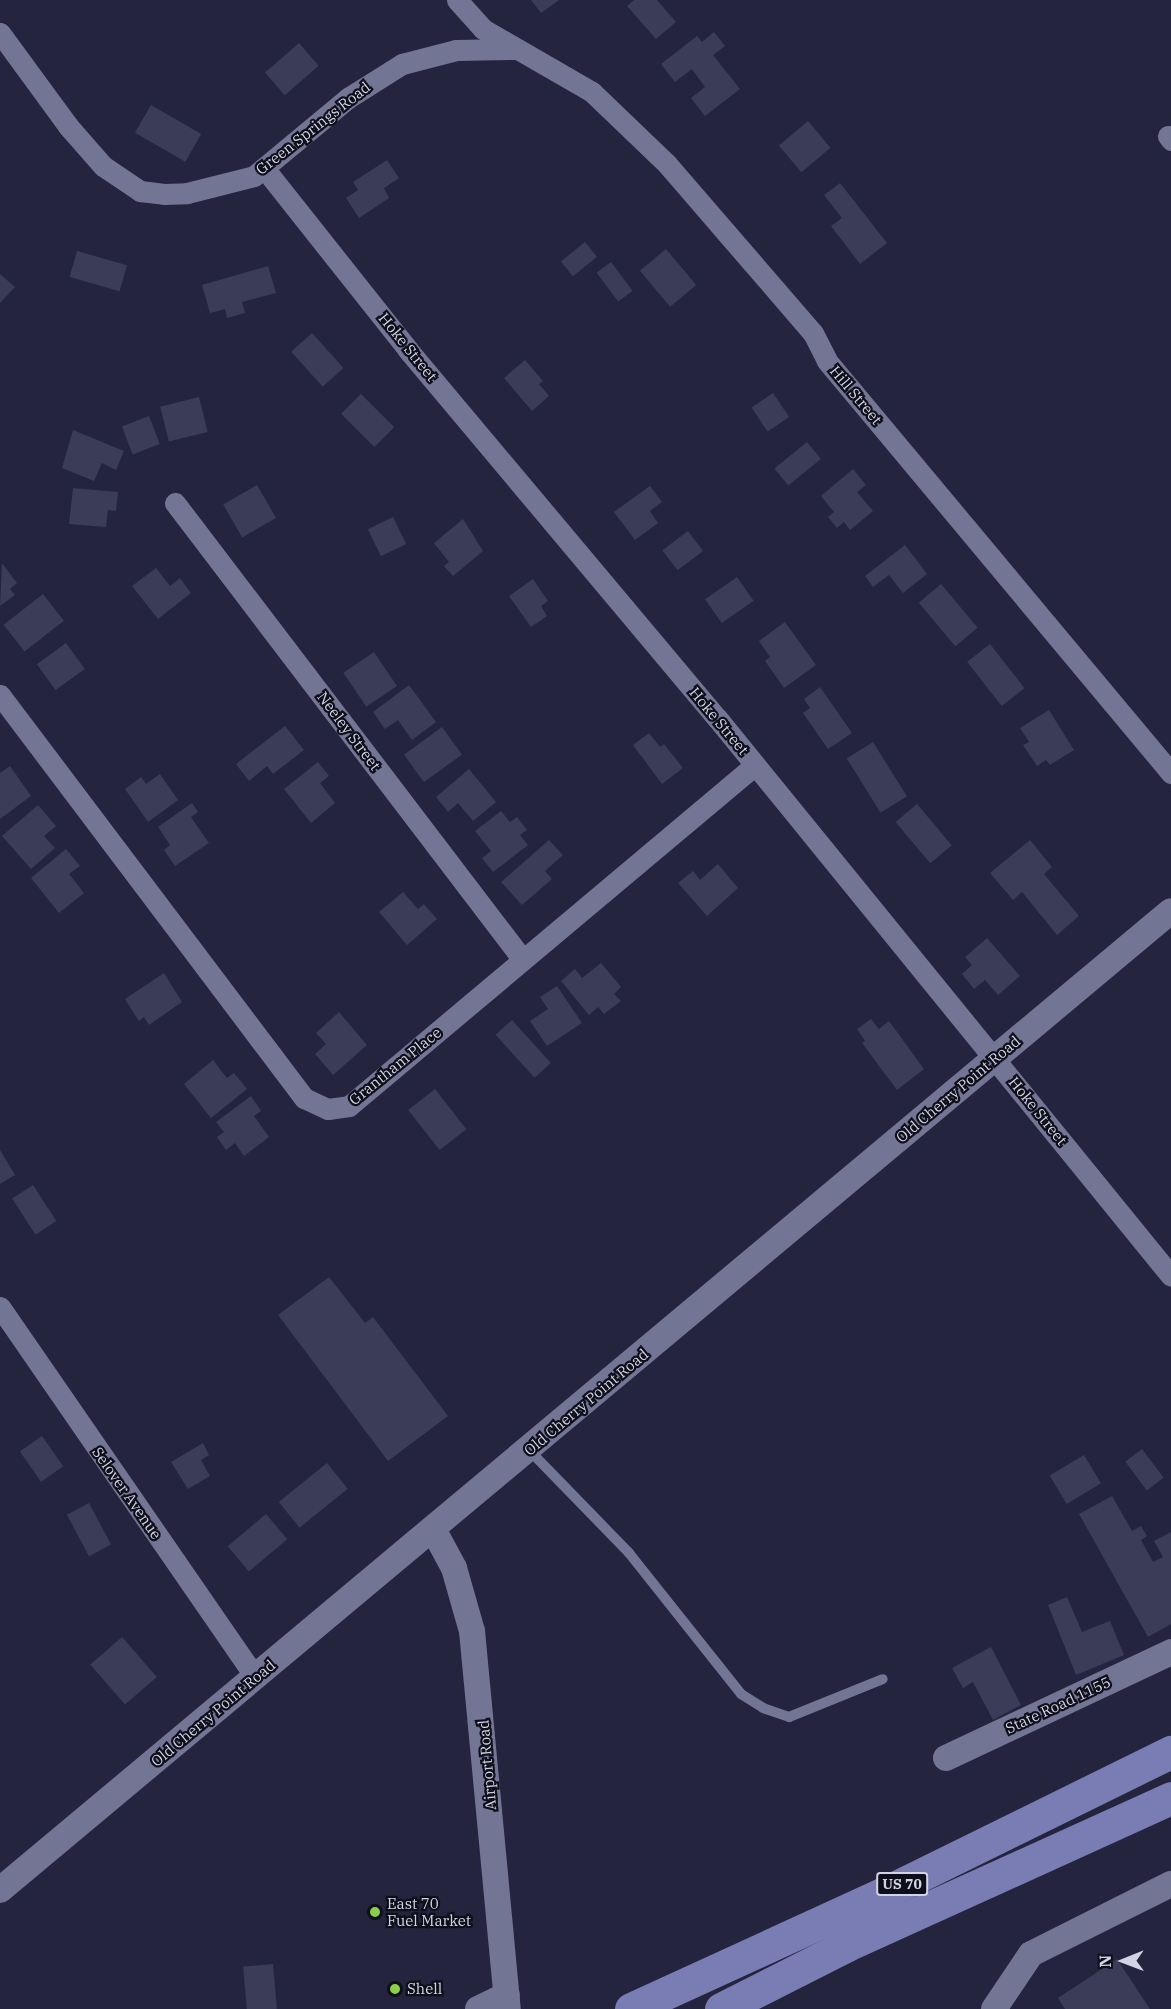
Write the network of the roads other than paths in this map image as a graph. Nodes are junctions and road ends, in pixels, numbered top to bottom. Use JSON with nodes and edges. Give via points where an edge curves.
{"nodes":[{"id":1,"x":457,"y":0,"type":"edge"},
{"id":2,"x":0,"y":34,"type":"edge"},
{"id":3,"x":514,"y":49,"type":"junction"},
{"id":4,"x":264,"y":168,"type":"junction"},
{"id":5,"x":176,"y":503,"type":"dead end"},
{"id":6,"x":0,"y":695,"type":"edge"},
{"id":7,"x":755,"y":765,"type":"junction"},
{"id":8,"x":1171,"y":773,"type":"edge"},
{"id":9,"x":1171,"y":911,"type":"edge"},
{"id":10,"x":523,"y":960,"type":"junction"},
{"id":11,"x":995,"y":1058,"type":"junction"},
{"id":12,"x":1171,"y":1276,"type":"edge"},
{"id":13,"x":0,"y":1307,"type":"edge"},
{"id":14,"x":529,"y":1450,"type":"junction"},
{"id":15,"x":433,"y":1528,"type":"junction"},
{"id":16,"x":1171,"y":1652,"type":"edge"},
{"id":17,"x":255,"y":1677,"type":"junction"},
{"id":18,"x":884,"y":1679,"type":"dead end"},
{"id":19,"x":1171,"y":1752,"type":"edge"},
{"id":20,"x":946,"y":1758,"type":"dead end"},
{"id":21,"x":1171,"y":1798,"type":"edge"},
{"id":22,"x":1171,"y":1884,"type":"edge"},
{"id":23,"x":0,"y":1890,"type":"edge"},
{"id":24,"x":508,"y":2002,"type":"edge"},
{"id":25,"x":478,"y":2009,"type":"edge"},
{"id":26,"x":631,"y":2009,"type":"edge"},
{"id":27,"x":721,"y":2009,"type":"edge"},
{"id":28,"x":994,"y":2009,"type":"edge"}],
"edges":[{"from":1,"to":3,"type":"street","name":"Hill Street","via":[[483,29]]},
{"from":2,"to":4,"type":"street","name":"Green Springs Road","via":[[103,166],[140,191],[188,194],[254,176]]},
{"from":3,"to":4,"type":"street","name":"Green Springs Road","via":[[456,50],[402,64],[348,98]]},
{"from":3,"to":8,"type":"street","name":"Hill Street","via":[[592,92],[667,164],[813,333],[827,361]]},
{"from":4,"to":7,"type":"street","name":"Hoke Street","via":[[408,350]]},
{"from":5,"to":10,"type":"street","name":"Neeley Street"},
{"from":6,"to":10,"type":"street","name":"Grantham Place","via":[[304,1098],[328,1109],[349,1106]]},
{"from":7,"to":10,"type":"street","name":"Grantham Place"},
{"from":7,"to":11,"type":"street","name":"Hoke Street"},
{"from":9,"to":11,"type":"street","name":"Old Cherry Point Road"},
{"from":11,"to":12,"type":"street","name":"Hoke Street"},
{"from":11,"to":14,"type":"street","name":"Old Cherry Point Road"},
{"from":13,"to":17,"type":"street","name":"Selover Avenue"},
{"from":14,"to":15,"type":"street","name":"Old Cherry Point Road"},
{"from":14,"to":18,"type":"lane","via":[[629,1553],[741,1694],[756,1704],[789,1717]]},
{"from":15,"to":17,"type":"street","name":"Old Cherry Point Road"},
{"from":15,"to":24,"type":"street","name":"Airport Road","via":[[454,1568],[472,1631]]},
{"from":16,"to":20,"type":"street","name":"State Road 1155"},
{"from":17,"to":23,"type":"street","name":"Old Cherry Point Road"},
{"from":19,"to":26,"type":"highway","number":"US 70","via":[[882,1894]]},
{"from":21,"to":27,"type":"highway","via":[[847,1945]]},
{"from":22,"to":28,"type":"street","via":[[1031,1954]]},
{"from":24,"to":25,"type":"street"}]}
